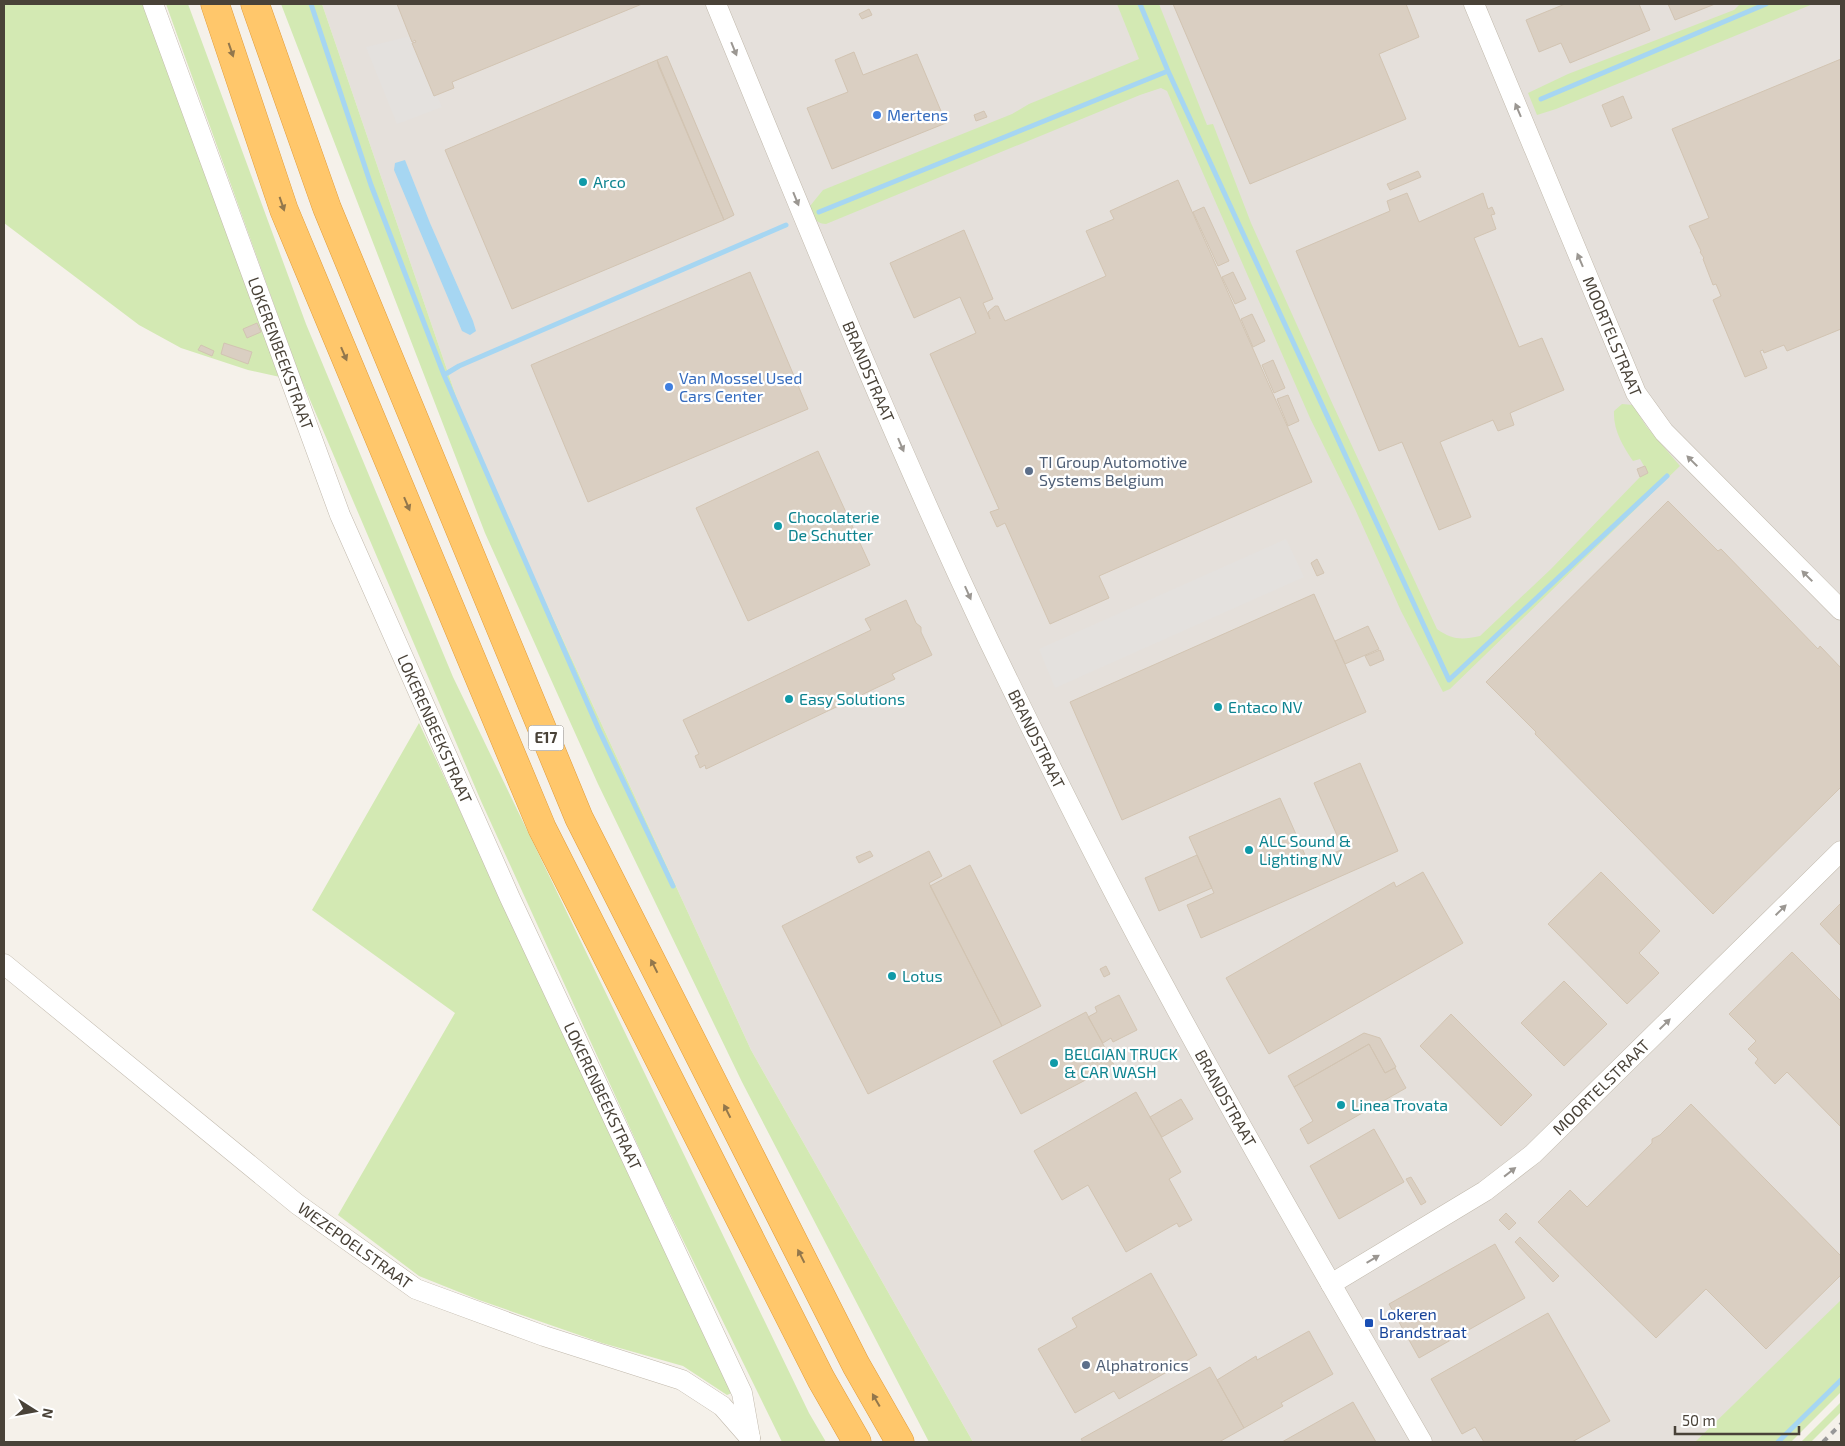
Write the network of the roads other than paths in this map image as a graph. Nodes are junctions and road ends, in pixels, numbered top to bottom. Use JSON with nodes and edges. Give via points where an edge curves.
{"nodes":[{"id":1,"x":154,"y":4,"type":"edge"},
{"id":2,"x":215,"y":4,"type":"edge"},
{"id":3,"x":255,"y":4,"type":"edge"},
{"id":4,"x":716,"y":4,"type":"edge"},
{"id":5,"x":1474,"y":4,"type":"edge"},
{"id":6,"x":1841,"y":610,"type":"edge"},
{"id":7,"x":1841,"y":851,"type":"edge"},
{"id":8,"x":4,"y":964,"type":"edge"},
{"id":9,"x":1331,"y":1284,"type":"junction"},
{"id":10,"x":750,"y":1440,"type":"edge"},
{"id":11,"x":857,"y":1442,"type":"edge"},
{"id":12,"x":900,"y":1442,"type":"edge"},
{"id":13,"x":1422,"y":1442,"type":"edge"}],
"edges":[{"from":1,"to":10,"type":"street","name":"LOKERENBEEKSTRAAT","via":[[340,515],[510,898],[742,1393]]},
{"from":2,"to":11,"type":"highway","number":"E17","one_way":true,"via":[[284,210],[542,828],[821,1379]]},
{"from":12,"to":3,"type":"highway","number":"E17","one_way":true,"via":[[856,1365],[579,818],[327,208]]},
{"from":4,"to":9,"type":"street","name":"BRANDSTRAAT","one_way":true,"via":[[881,400],[989,640],[1163,984]]},
{"from":6,"to":5,"type":"street","name":"MOORTELSTRAAT","one_way":true,"via":[[1664,432],[1636,392]]},
{"from":9,"to":7,"type":"street","name":"MOORTELSTRAAT","one_way":true,"via":[[1485,1191],[1533,1154]]},
{"from":8,"to":10,"type":"street","name":"WEZEPOELSTRAAT","via":[[298,1204],[416,1289],[544,1336],[682,1380],[722,1406]]},
{"from":9,"to":13,"type":"street","name":"BRANDSTRAAT"}]}
